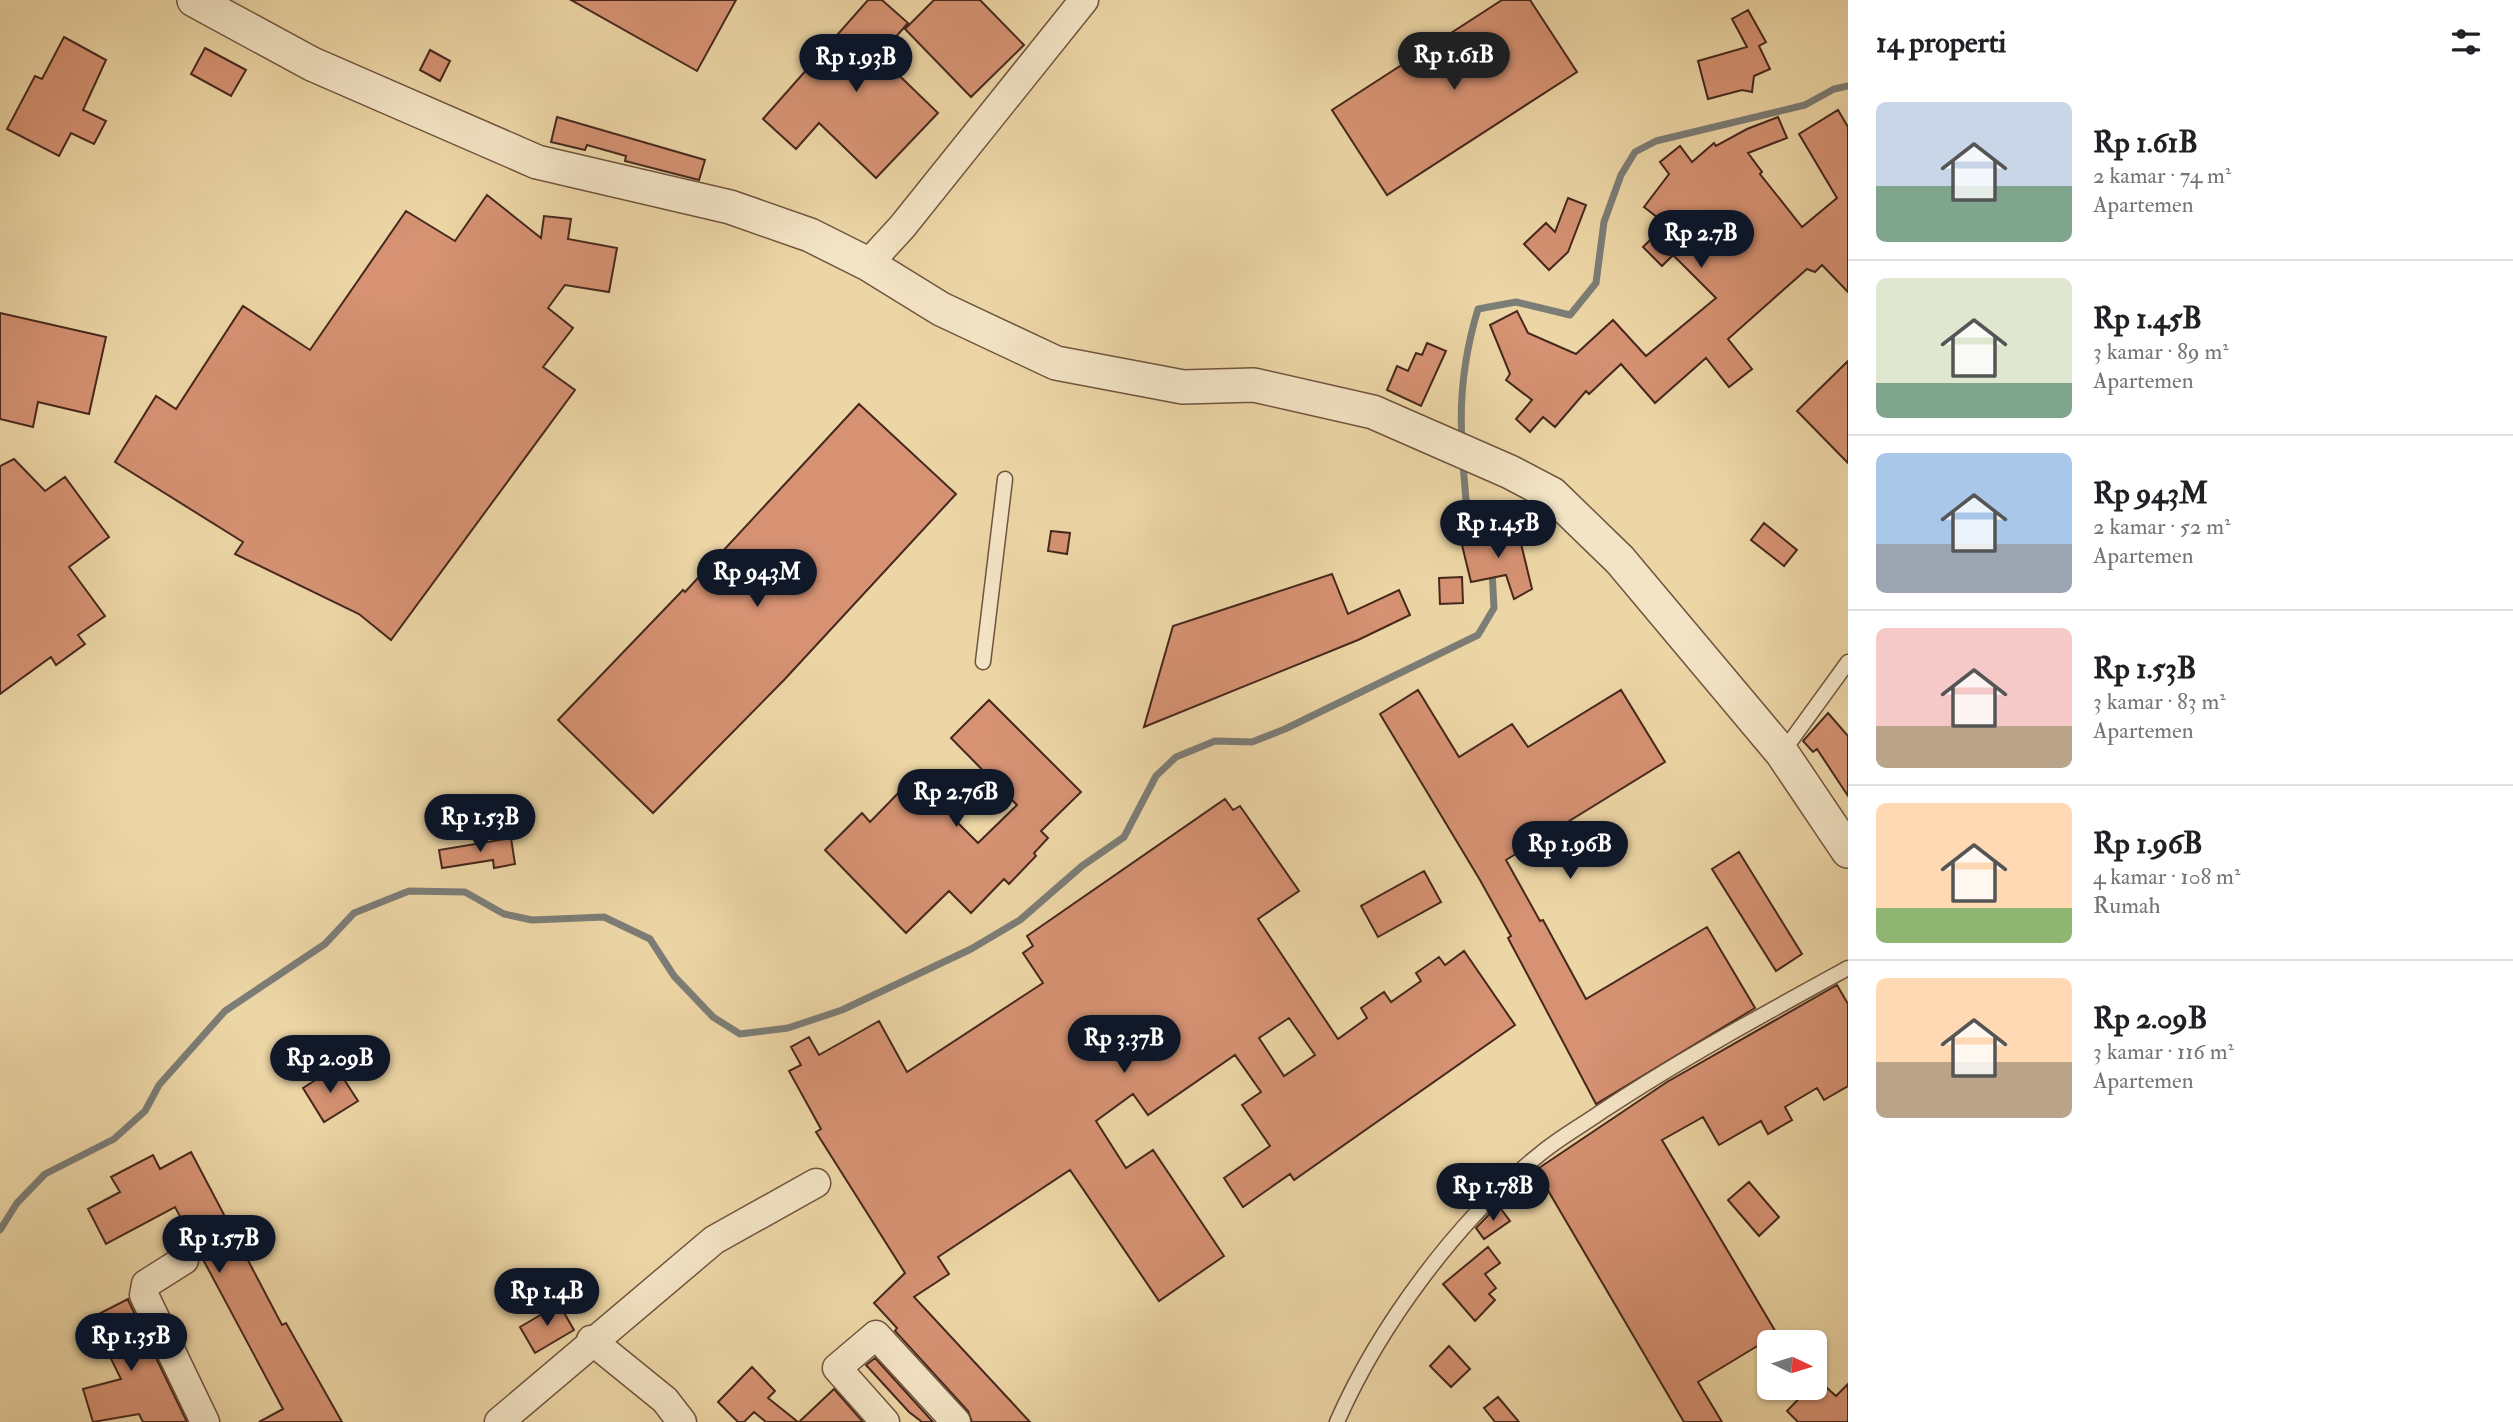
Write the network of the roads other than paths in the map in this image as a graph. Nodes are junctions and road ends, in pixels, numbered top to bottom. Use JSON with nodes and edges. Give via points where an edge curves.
{"nodes":[{"id":1,"x":194,"y":0,"type":"edge"},
{"id":2,"x":1084,"y":0,"type":"edge"},
{"id":3,"x":868,"y":264,"type":"junction"},
{"id":4,"x":1005,"y":479,"type":"dead end"},
{"id":5,"x":983,"y":662,"type":"dead end"},
{"id":6,"x":1848,"y":662,"type":"edge"},
{"id":7,"x":1782,"y":753,"type":"junction"},
{"id":8,"x":1848,"y":851,"type":"edge"},
{"id":9,"x":1848,"y":968,"type":"edge"},
{"id":10,"x":816,"y":1183,"type":"dead end"},
{"id":11,"x":184,"y":1261,"type":"dead end"},
{"id":12,"x":592,"y":1340,"type":"junction"},
{"id":13,"x":205,"y":1422,"type":"edge"},
{"id":14,"x":499,"y":1422,"type":"edge"},
{"id":15,"x":682,"y":1422,"type":"edge"},
{"id":16,"x":885,"y":1422,"type":"edge"},
{"id":17,"x":956,"y":1422,"type":"edge"},
{"id":18,"x":1337,"y":1422,"type":"edge"}],
"edges":[{"from":1,"to":3,"type":"street","via":[[312,64],[537,162],[730,207],[810,234]]},
{"from":2,"to":3,"type":"street","via":[[902,228]]},
{"from":3,"to":7,"type":"street","via":[[941,309],[1056,363],[1183,387],[1254,385],[1373,412],[1552,494],[1588,527],[1686,636]]},
{"from":4,"to":5,"type":"lane"},
{"from":6,"to":7,"type":"lane"},
{"from":7,"to":8,"type":"street"},
{"from":9,"to":18,"type":"lane","via":[[1678,1062],[1541,1153],[1485,1202],[1386,1333]]},
{"from":10,"to":12,"type":"street","via":[[714,1240]]},
{"from":11,"to":13,"type":"street","via":[[146,1284],[144,1295]]},
{"from":12,"to":14,"type":"street"},
{"from":12,"to":15,"type":"street","via":[[665,1400]]},
{"from":16,"to":17,"type":"street","via":[[838,1368],[876,1335]]}]}
